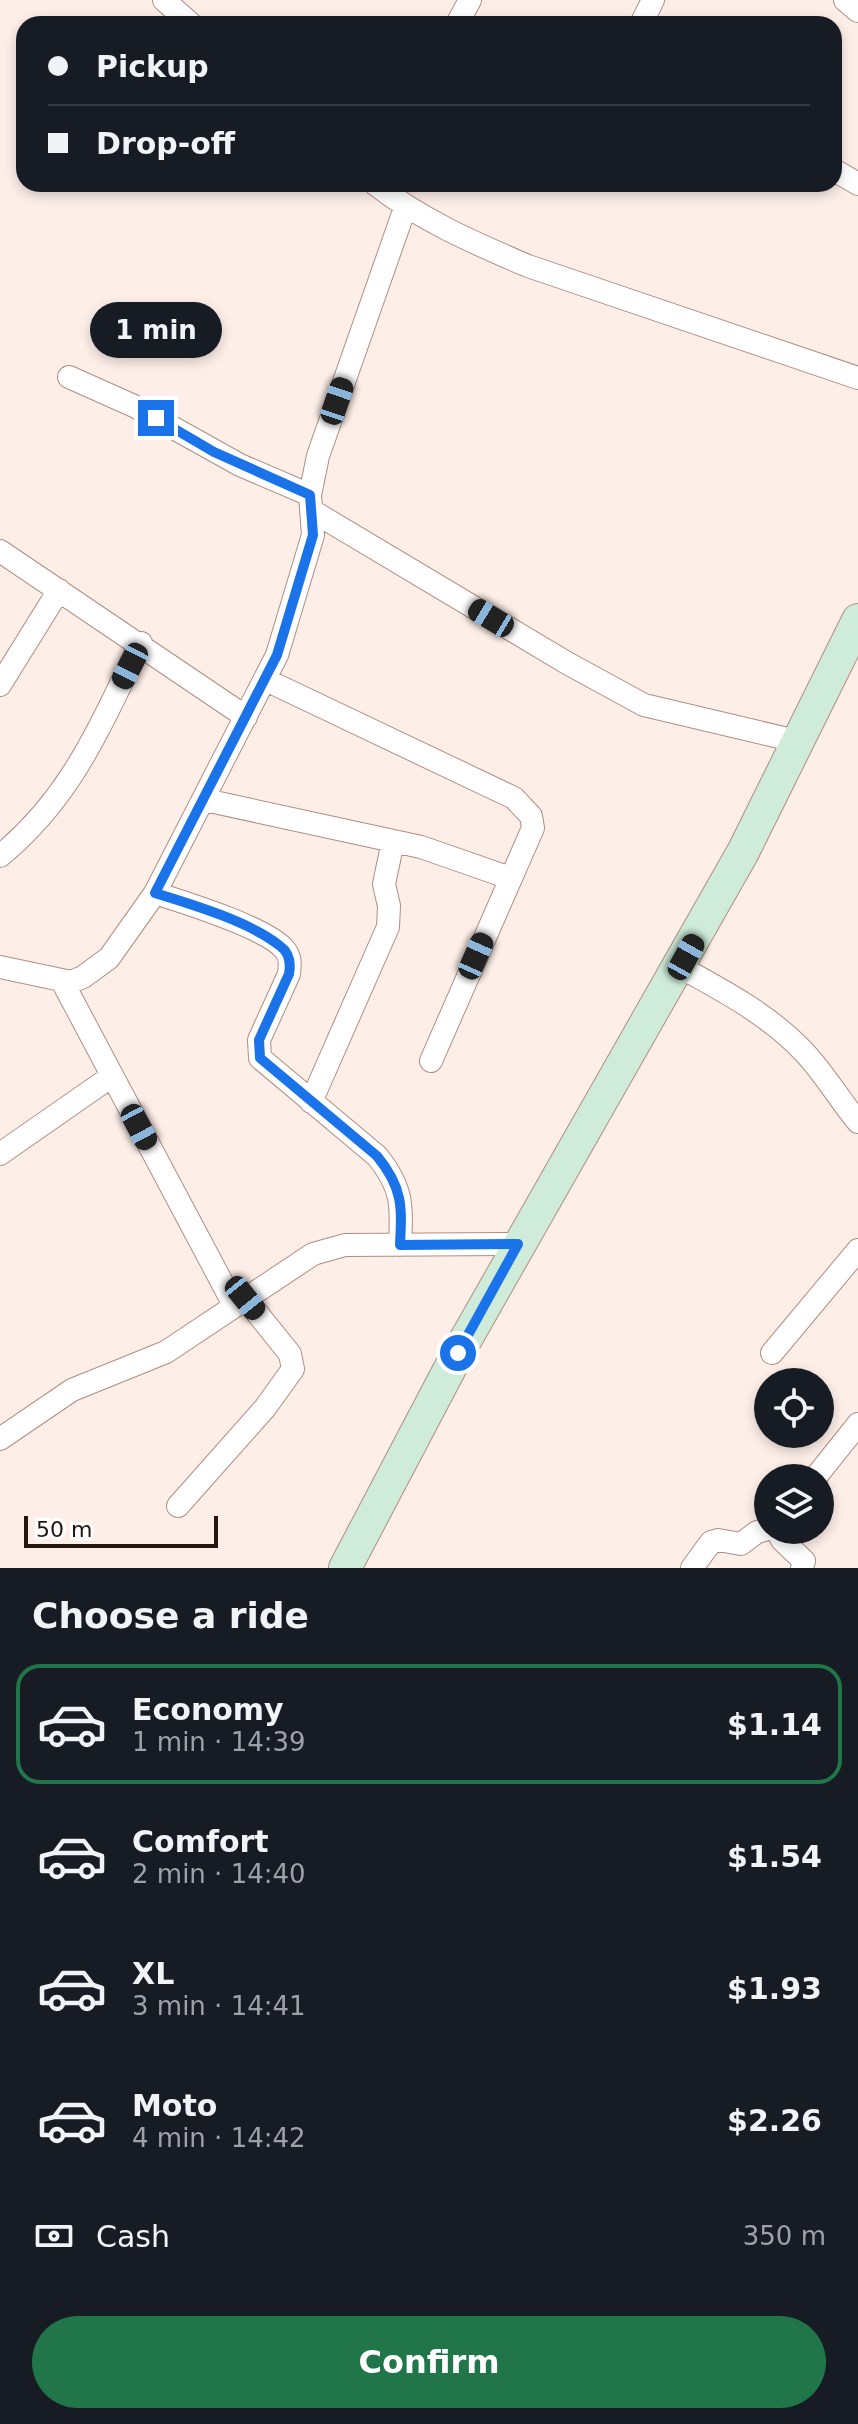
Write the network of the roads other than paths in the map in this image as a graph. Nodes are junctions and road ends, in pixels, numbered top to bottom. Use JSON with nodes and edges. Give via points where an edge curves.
{"nodes":[{"id":1,"x":164,"y":0,"type":"edge"},
{"id":2,"x":845,"y":0,"type":"edge"},
{"id":3,"x":858,"y":11,"type":"edge"},
{"id":4,"x":182,"y":16,"type":"edge"},
{"id":5,"x":385,"y":192,"type":"edge"},
{"id":6,"x":405,"y":208,"type":"junction"},
{"id":7,"x":69,"y":377,"type":"dead end"},
{"id":8,"x":858,"y":378,"type":"edge"},
{"id":9,"x":312,"y":504,"type":"junction"},
{"id":10,"x":0,"y":551,"type":"edge"},
{"id":11,"x":59,"y":590,"type":"junction"},
{"id":12,"x":858,"y":620,"type":"edge"},
{"id":13,"x":141,"y":643,"type":"junction"},
{"id":14,"x":266,"y":680,"type":"junction"},
{"id":15,"x":0,"y":685,"type":"edge"},
{"id":16,"x":246,"y":717,"type":"junction"},
{"id":17,"x":796,"y":741,"type":"junction"},
{"id":18,"x":205,"y":800,"type":"junction"},
{"id":19,"x":393,"y":841,"type":"junction"},
{"id":20,"x":0,"y":856,"type":"edge"},
{"id":21,"x":510,"y":878,"type":"junction"},
{"id":22,"x":155,"y":893,"type":"junction"},
{"id":23,"x":680,"y":967,"type":"junction"},
{"id":24,"x":3,"y":974,"type":"edge"},
{"id":25,"x":62,"y":981,"type":"junction"},
{"id":26,"x":431,"y":1061,"type":"dead end"},
{"id":27,"x":112,"y":1076,"type":"junction"},
{"id":28,"x":311,"y":1102,"type":"junction"},
{"id":29,"x":858,"y":1122,"type":"edge"},
{"id":30,"x":0,"y":1154,"type":"edge"},
{"id":31,"x":518,"y":1244,"type":"junction"},
{"id":32,"x":400,"y":1245,"type":"junction"},
{"id":33,"x":858,"y":1250,"type":"edge"},
{"id":34,"x":240,"y":1301,"type":"junction"},
{"id":35,"x":772,"y":1353,"type":"dead end"},
{"id":36,"x":858,"y":1424,"type":"edge"},
{"id":37,"x":0,"y":1439,"type":"edge"},
{"id":38,"x":826,"y":1464,"type":"edge"},
{"id":39,"x":178,"y":1506,"type":"dead end"},
{"id":40,"x":754,"y":1534,"type":"edge"},
{"id":41,"x":786,"y":1544,"type":"edge"},
{"id":42,"x":345,"y":1568,"type":"edge"},
{"id":43,"x":692,"y":1568,"type":"edge"},
{"id":44,"x":802,"y":1568,"type":"edge"}],
"edges":[{"from":1,"to":4,"type":"street"},
{"from":2,"to":3,"type":"street"},
{"from":5,"to":6,"type":"street"},
{"from":6,"to":8,"type":"street","via":[[528,266]]},
{"from":6,"to":9,"type":"street","via":[[318,456]]},
{"from":7,"to":9,"type":"street","via":[[134,406]]},
{"from":9,"to":14,"type":"street","via":[[313,535]]},
{"from":9,"to":17,"type":"street","via":[[590,677],[644,705]]},
{"from":10,"to":11,"type":"street"},
{"from":11,"to":13,"type":"street"},
{"from":11,"to":15,"type":"street"},
{"from":12,"to":17,"type":"street"},
{"from":13,"to":16,"type":"street"},
{"from":13,"to":20,"type":"street","via":[[69,784],[42,818]]},
{"from":14,"to":16,"type":"street"},
{"from":14,"to":21,"type":"street","via":[[514,798],[531,816],[533,828]]},
{"from":16,"to":18,"type":"street"},
{"from":17,"to":23,"type":"street"},
{"from":18,"to":19,"type":"street"},
{"from":18,"to":22,"type":"street"},
{"from":19,"to":21,"type":"street"},
{"from":19,"to":28,"type":"street","via":[[384,884],[388,927]]},
{"from":21,"to":26,"type":"street"},
{"from":22,"to":25,"type":"street","via":[[109,958],[83,977]]},
{"from":22,"to":28,"type":"street","via":[[233,920],[287,953],[289,974],[257,1049],[260,1058]]},
{"from":23,"to":29,"type":"street","via":[[779,1029],[806,1053]]},
{"from":23,"to":31,"type":"street"},
{"from":24,"to":25,"type":"street"},
{"from":25,"to":27,"type":"street"},
{"from":27,"to":30,"type":"street"},
{"from":27,"to":34,"type":"street"},
{"from":28,"to":32,"type":"street","via":[[389,1171],[402,1207]]},
{"from":31,"to":32,"type":"street"},
{"from":31,"to":42,"type":"street"},
{"from":32,"to":34,"type":"street","via":[[326,1248]]},
{"from":33,"to":35,"type":"street"},
{"from":34,"to":37,"type":"street","via":[[166,1352],[72,1390]]},
{"from":34,"to":39,"type":"street","via":[[290,1354],[293,1369]]},
{"from":36,"to":38,"type":"street"},
{"from":40,"to":43,"type":"street","via":[[741,1544],[711,1542]]},
{"from":41,"to":44,"type":"street","via":[[804,1561]]}]}
